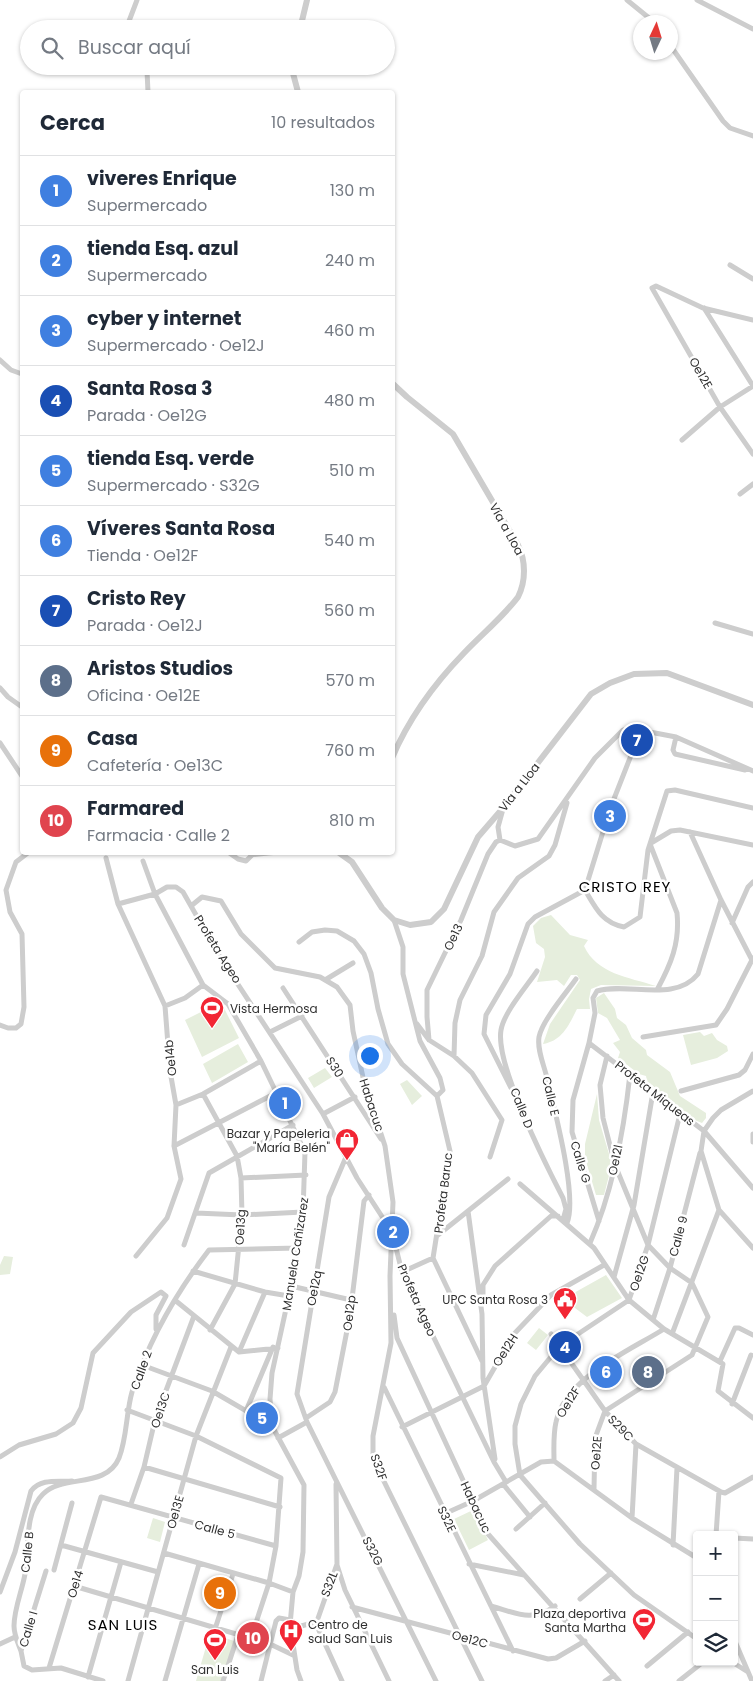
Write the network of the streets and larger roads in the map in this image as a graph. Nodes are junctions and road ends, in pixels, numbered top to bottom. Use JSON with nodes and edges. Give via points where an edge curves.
{"nodes":[{"id":1,"x":137,"y":0,"type":"edge"},
{"id":2,"x":307,"y":0,"type":"edge"},
{"id":3,"x":627,"y":0,"type":"edge"},
{"id":4,"x":696,"y":0,"type":"edge"},
{"id":5,"x":645,"y":15,"type":"edge"},
{"id":6,"x":129,"y":20,"type":"edge"},
{"id":7,"x":302,"y":20,"type":"edge"},
{"id":8,"x":753,"y":29,"type":"edge"},
{"id":9,"x":678,"y":56,"type":"edge"},
{"id":10,"x":147,"y":75,"type":"edge"},
{"id":11,"x":293,"y":75,"type":"edge"},
{"id":12,"x":148,"y":90,"type":"edge"},
{"id":13,"x":297,"y":90,"type":"edge"},
{"id":14,"x":753,"y":136,"type":"edge"},
{"id":15,"x":730,"y":265,"type":"dead end"},
{"id":16,"x":753,"y":279,"type":"edge"},
{"id":17,"x":704,"y":308,"type":"junction"},
{"id":18,"x":753,"y":320,"type":"edge"},
{"id":19,"x":0,"y":360,"type":"edge"},
{"id":20,"x":20,"y":373,"type":"edge"},
{"id":21,"x":395,"y":386,"type":"edge"},
{"id":22,"x":753,"y":386,"type":"edge"},
{"id":23,"x":720,"y":407,"type":"junction"},
{"id":24,"x":682,"y":440,"type":"dead end"},
{"id":25,"x":753,"y":454,"type":"edge"},
{"id":26,"x":753,"y":484,"type":"edge"},
{"id":27,"x":740,"y":494,"type":"dead end"},
{"id":28,"x":715,"y":624,"type":"dead end"},
{"id":29,"x":753,"y":634,"type":"edge"},
{"id":30,"x":0,"y":688,"type":"edge"},
{"id":31,"x":753,"y":705,"type":"edge"},
{"id":32,"x":20,"y":706,"type":"edge"},
{"id":33,"x":642,"y":730,"type":"junction"},
{"id":34,"x":676,"y":737,"type":"junction"},
{"id":35,"x":0,"y":743,"type":"edge"},
{"id":36,"x":395,"y":752,"type":"edge"},
{"id":37,"x":753,"y":771,"type":"edge"},
{"id":38,"x":20,"y":773,"type":"edge"},
{"id":39,"x":568,"y":798,"type":"junction"},
{"id":40,"x":504,"y":808,"type":"junction"},
{"id":41,"x":753,"y":808,"type":"edge"},
{"id":42,"x":690,"y":832,"type":"junction"},
{"id":43,"x":500,"y":840,"type":"junction"},
{"id":44,"x":650,"y":843,"type":"junction"},
{"id":45,"x":753,"y":845,"type":"edge"},
{"id":46,"x":24,"y":855,"type":"edge"},
{"id":47,"x":234,"y":855,"type":"edge"},
{"id":48,"x":250,"y":855,"type":"edge"},
{"id":49,"x":342,"y":855,"type":"edge"},
{"id":50,"x":106,"y":858,"type":"dead end"},
{"id":51,"x":143,"y":860,"type":"dead end"},
{"id":52,"x":753,"y":882,"type":"edge"},
{"id":53,"x":584,"y":890,"type":"junction"},
{"id":54,"x":155,"y":894,"type":"junction"},
{"id":55,"x":721,"y":900,"type":"junction"},
{"id":56,"x":118,"y":904,"type":"junction"},
{"id":57,"x":191,"y":906,"type":"junction"},
{"id":58,"x":394,"y":920,"type":"junction"},
{"id":59,"x":732,"y":923,"type":"junction"},
{"id":60,"x":299,"y":942,"type":"dead end"},
{"id":61,"x":752,"y":959,"type":"edge"},
{"id":62,"x":353,"y":963,"type":"dead end"},
{"id":63,"x":537,"y":970,"type":"dead end"},
{"id":64,"x":576,"y":979,"type":"dead end"},
{"id":65,"x":325,"y":980,"type":"junction"},
{"id":66,"x":203,"y":984,"type":"junction"},
{"id":67,"x":283,"y":988,"type":"dead end"},
{"id":68,"x":657,"y":990,"type":"junction"},
{"id":69,"x":165,"y":1006,"type":"junction"},
{"id":70,"x":302,"y":1016,"type":"junction"},
{"id":71,"x":416,"y":1023,"type":"junction"},
{"id":72,"x":0,"y":1025,"type":"edge"},
{"id":73,"x":270,"y":1032,"type":"junction"},
{"id":74,"x":643,"y":1037,"type":"dead end"},
{"id":75,"x":429,"y":1040,"type":"junction"},
{"id":76,"x":589,"y":1043,"type":"junction"},
{"id":77,"x":753,"y":1054,"type":"edge"},
{"id":78,"x":454,"y":1056,"type":"junction"},
{"id":79,"x":607,"y":1056,"type":"junction"},
{"id":80,"x":261,"y":1061,"type":"junction"},
{"id":81,"x":630,"y":1074,"type":"junction"},
{"id":82,"x":681,"y":1091,"type":"dead end"},
{"id":83,"x":753,"y":1091,"type":"edge"},
{"id":84,"x":653,"y":1092,"type":"junction"},
{"id":85,"x":276,"y":1093,"type":"junction"},
{"id":86,"x":203,"y":1094,"type":"junction"},
{"id":87,"x":437,"y":1096,"type":"junction"},
{"id":88,"x":355,"y":1097,"type":"junction"},
{"id":89,"x":516,"y":1099,"type":"junction"},
{"id":90,"x":176,"y":1104,"type":"junction"},
{"id":91,"x":323,"y":1114,"type":"junction"},
{"id":92,"x":680,"y":1114,"type":"junction"},
{"id":93,"x":219,"y":1122,"type":"junction"},
{"id":94,"x":293,"y":1125,"type":"junction"},
{"id":95,"x":704,"y":1131,"type":"junction"},
{"id":96,"x":753,"y":1134,"type":"edge"},
{"id":97,"x":753,"y":1142,"type":"edge"},
{"id":98,"x":174,"y":1146,"type":"junction"},
{"id":99,"x":385,"y":1146,"type":"junction"},
{"id":100,"x":700,"y":1151,"type":"junction"},
{"id":101,"x":237,"y":1156,"type":"junction"},
{"id":102,"x":346,"y":1157,"type":"junction"},
{"id":103,"x":490,"y":1157,"type":"dead end"},
{"id":104,"x":615,"y":1165,"type":"junction"},
{"id":105,"x":306,"y":1175,"type":"junction"},
{"id":106,"x":241,"y":1178,"type":"junction"},
{"id":107,"x":508,"y":1179,"type":"dead end"},
{"id":108,"x":520,"y":1184,"type":"dead end"},
{"id":109,"x":753,"y":1188,"type":"edge"},
{"id":110,"x":369,"y":1195,"type":"junction"},
{"id":111,"x":634,"y":1205,"type":"junction"},
{"id":112,"x":468,"y":1210,"type":"junction"},
{"id":113,"x":719,"y":1210,"type":"junction"},
{"id":114,"x":303,"y":1212,"type":"junction"},
{"id":115,"x":196,"y":1213,"type":"junction"},
{"id":116,"x":242,"y":1215,"type":"junction"},
{"id":117,"x":558,"y":1216,"type":"junction"},
{"id":118,"x":599,"y":1221,"type":"junction"},
{"id":119,"x":565,"y":1222,"type":"junction"},
{"id":120,"x":392,"y":1232,"type":"junction"},
{"id":121,"x":438,"y":1235,"type":"junction"},
{"id":122,"x":590,"y":1243,"type":"junction"},
{"id":123,"x":184,"y":1245,"type":"dead end"},
{"id":124,"x":648,"y":1245,"type":"junction"},
{"id":125,"x":298,"y":1248,"type":"junction"},
{"id":126,"x":753,"y":1248,"type":"edge"},
{"id":127,"x":239,"y":1250,"type":"junction"},
{"id":128,"x":136,"y":1256,"type":"dead end"},
{"id":129,"x":433,"y":1258,"type":"junction"},
{"id":130,"x":604,"y":1265,"type":"junction"},
{"id":131,"x":670,"y":1268,"type":"junction"},
{"id":132,"x":193,"y":1271,"type":"junction"},
{"id":133,"x":402,"y":1272,"type":"junction"},
{"id":134,"x":614,"y":1277,"type":"junction"},
{"id":135,"x":692,"y":1283,"type":"junction"},
{"id":136,"x":235,"y":1284,"type":"junction"},
{"id":137,"x":291,"y":1286,"type":"junction"},
{"id":138,"x":313,"y":1290,"type":"junction"},
{"id":139,"x":265,"y":1292,"type":"junction"},
{"id":140,"x":289,"y":1296,"type":"junction"},
{"id":141,"x":391,"y":1299,"type":"junction"},
{"id":142,"x":351,"y":1300,"type":"junction"},
{"id":143,"x":629,"y":1300,"type":"junction"},
{"id":144,"x":176,"y":1301,"type":"junction"},
{"id":145,"x":482,"y":1314,"type":"junction"},
{"id":146,"x":194,"y":1316,"type":"junction"},
{"id":147,"x":653,"y":1320,"type":"junction"},
{"id":148,"x":156,"y":1329,"type":"junction"},
{"id":149,"x":664,"y":1329,"type":"junction"},
{"id":150,"x":210,"y":1330,"type":"junction"},
{"id":151,"x":551,"y":1334,"type":"dead end"},
{"id":152,"x":672,"y":1334,"type":"junction"},
{"id":153,"x":753,"y":1335,"type":"edge"},
{"id":154,"x":560,"y":1346,"type":"junction"},
{"id":155,"x":231,"y":1347,"type":"junction"},
{"id":156,"x":276,"y":1348,"type":"junction"},
{"id":157,"x":697,"y":1348,"type":"junction"},
{"id":158,"x":239,"y":1352,"type":"junction"},
{"id":159,"x":751,"y":1355,"type":"dead end"},
{"id":160,"x":482,"y":1361,"type":"junction"},
{"id":161,"x":720,"y":1361,"type":"junction"},
{"id":162,"x":142,"y":1365,"type":"junction"},
{"id":163,"x":172,"y":1376,"type":"junction"},
{"id":164,"x":583,"y":1379,"type":"junction"},
{"id":165,"x":383,"y":1385,"type":"junction"},
{"id":166,"x":484,"y":1386,"type":"junction"},
{"id":167,"x":212,"y":1391,"type":"junction"},
{"id":168,"x":463,"y":1396,"type":"junction"},
{"id":169,"x":732,"y":1404,"type":"junction"},
{"id":170,"x":127,"y":1410,"type":"junction"},
{"id":171,"x":246,"y":1411,"type":"junction"},
{"id":172,"x":605,"y":1411,"type":"junction"},
{"id":173,"x":431,"y":1412,"type":"junction"},
{"id":174,"x":753,"y":1418,"type":"edge"},
{"id":175,"x":155,"y":1420,"type":"junction"},
{"id":176,"x":306,"y":1420,"type":"junction"},
{"id":177,"x":272,"y":1426,"type":"junction"},
{"id":178,"x":402,"y":1427,"type":"junction"},
{"id":179,"x":196,"y":1436,"type":"junction"},
{"id":180,"x":278,"y":1438,"type":"junction"},
{"id":181,"x":636,"y":1444,"type":"junction"},
{"id":182,"x":0,"y":1458,"type":"edge"},
{"id":183,"x":554,"y":1461,"type":"junction"},
{"id":184,"x":494,"y":1462,"type":"junction"},
{"id":185,"x":144,"y":1468,"type":"junction"},
{"id":186,"x":677,"y":1468,"type":"junction"},
{"id":187,"x":520,"y":1474,"type":"junction"},
{"id":188,"x":753,"y":1477,"type":"edge"},
{"id":189,"x":185,"y":1480,"type":"junction"},
{"id":190,"x":745,"y":1480,"type":"junction"},
{"id":191,"x":80,"y":1481,"type":"junction"},
{"id":192,"x":336,"y":1481,"type":"junction"},
{"id":193,"x":505,"y":1483,"type":"junction"},
{"id":194,"x":753,"y":1483,"type":"edge"},
{"id":195,"x":594,"y":1488,"type":"junction"},
{"id":196,"x":719,"y":1491,"type":"junction"},
{"id":197,"x":98,"y":1499,"type":"joint"},
{"id":198,"x":473,"y":1501,"type":"junction"},
{"id":199,"x":72,"y":1503,"type":"dead end"},
{"id":200,"x":545,"y":1503,"type":"junction"},
{"id":201,"x":131,"y":1504,"type":"junction"},
{"id":202,"x":280,"y":1507,"type":"junction"},
{"id":203,"x":444,"y":1514,"type":"junction"},
{"id":204,"x":174,"y":1517,"type":"junction"},
{"id":205,"x":530,"y":1517,"type":"junction"},
{"id":206,"x":632,"y":1518,"type":"junction"},
{"id":207,"x":516,"y":1529,"type":"dead end"},
{"id":208,"x":716,"y":1531,"type":"edge"},
{"id":209,"x":738,"y":1538,"type":"edge"},
{"id":210,"x":753,"y":1539,"type":"edge"},
{"id":211,"x":61,"y":1545,"type":"junction"},
{"id":212,"x":673,"y":1545,"type":"junction"},
{"id":213,"x":276,"y":1546,"type":"junction"},
{"id":214,"x":84,"y":1552,"type":"junction"},
{"id":215,"x":164,"y":1553,"type":"junction"},
{"id":216,"x":693,"y":1556,"type":"edge"},
{"id":217,"x":121,"y":1562,"type":"junction"},
{"id":218,"x":199,"y":1564,"type":"junction"},
{"id":219,"x":337,"y":1564,"type":"junction"},
{"id":220,"x":469,"y":1564,"type":"junction"},
{"id":221,"x":54,"y":1570,"type":"dead end"},
{"id":222,"x":46,"y":1571,"type":"dead end"},
{"id":223,"x":158,"y":1572,"type":"junction"},
{"id":224,"x":611,"y":1572,"type":"junction"},
{"id":225,"x":233,"y":1574,"type":"junction"},
{"id":226,"x":525,"y":1575,"type":"junction"},
{"id":227,"x":269,"y":1583,"type":"junction"},
{"id":228,"x":74,"y":1586,"type":"junction"},
{"id":229,"x":0,"y":1592,"type":"edge"},
{"id":230,"x":293,"y":1592,"type":"junction"},
{"id":231,"x":111,"y":1597,"type":"junction"},
{"id":232,"x":580,"y":1599,"type":"dead end"},
{"id":233,"x":491,"y":1606,"type":"junction"},
{"id":234,"x":555,"y":1606,"type":"junction"},
{"id":235,"x":352,"y":1607,"type":"junction"},
{"id":236,"x":148,"y":1609,"type":"junction"},
{"id":237,"x":182,"y":1620,"type":"junction"},
{"id":238,"x":290,"y":1620,"type":"junction"},
{"id":239,"x":316,"y":1622,"type":"junction"},
{"id":240,"x":408,"y":1623,"type":"junction"},
{"id":241,"x":215,"y":1629,"type":"junction"},
{"id":242,"x":290,"y":1629,"type":"junction"},
{"id":243,"x":688,"y":1632,"type":"junction"},
{"id":244,"x":238,"y":1635,"type":"junction"},
{"id":245,"x":460,"y":1636,"type":"junction"},
{"id":246,"x":693,"y":1636,"type":"edge"},
{"id":247,"x":15,"y":1637,"type":"junction"},
{"id":248,"x":250,"y":1638,"type":"junction"},
{"id":249,"x":585,"y":1641,"type":"junction"},
{"id":250,"x":0,"y":1644,"type":"edge"},
{"id":251,"x":270,"y":1644,"type":"junction"},
{"id":252,"x":738,"y":1648,"type":"edge"},
{"id":253,"x":21,"y":1651,"type":"junction"},
{"id":254,"x":513,"y":1652,"type":"junction"},
{"id":255,"x":294,"y":1656,"type":"junction"},
{"id":256,"x":647,"y":1666,"type":"dead end"},
{"id":257,"x":698,"y":1666,"type":"edge"},
{"id":258,"x":738,"y":1666,"type":"edge"},
{"id":259,"x":49,"y":1668,"type":"junction"},
{"id":260,"x":748,"y":1672,"type":"junction"},
{"id":261,"x":614,"y":1675,"type":"junction"},
{"id":262,"x":88,"y":1677,"type":"junction"},
{"id":263,"x":103,"y":1681,"type":"edge"},
{"id":264,"x":128,"y":1681,"type":"edge"},
{"id":265,"x":165,"y":1681,"type":"edge"},
{"id":266,"x":224,"y":1681,"type":"edge"},
{"id":267,"x":261,"y":1681,"type":"edge"},
{"id":268,"x":301,"y":1681,"type":"edge"},
{"id":269,"x":342,"y":1681,"type":"edge"},
{"id":270,"x":389,"y":1681,"type":"edge"},
{"id":271,"x":436,"y":1681,"type":"edge"},
{"id":272,"x":482,"y":1681,"type":"edge"},
{"id":273,"x":604,"y":1681,"type":"edge"},
{"id":274,"x":619,"y":1681,"type":"edge"},
{"id":275,"x":679,"y":1681,"type":"edge"},
{"id":276,"x":752,"y":1681,"type":"edge"}],
"edges":[{"from":1,"to":6,"type":"street"},
{"from":2,"to":7,"type":"street"},
{"from":3,"to":5,"type":"street"},
{"from":4,"to":8,"type":"street"},
{"from":9,"to":14,"type":"street","via":[[723,121],[730,128]]},
{"from":10,"to":12,"type":"street"},
{"from":11,"to":13,"type":"street"},
{"from":15,"to":16,"type":"street"},
{"from":17,"to":18,"type":"street"},
{"from":17,"to":22,"type":"street"},
{"from":17,"to":23,"type":"street","name":"Oe12E","via":[[656,286],[652,290]]},
{"from":19,"to":20,"type":"street"},
{"from":21,"to":36,"type":"street","name":"Vía a Lloa","via":[[453,434],[518,545],[524,565],[518,597],[462,655],[422,703]]},
{"from":22,"to":23,"type":"street"},
{"from":23,"to":24,"type":"street"},
{"from":23,"to":25,"type":"street","name":"Oe12E"},
{"from":26,"to":27,"type":"street"},
{"from":28,"to":29,"type":"street"},
{"from":30,"to":32,"type":"street"},
{"from":31,"to":40,"type":"street","name":"Via a Lloa","via":[[667,673],[634,674],[610,682],[591,694]]},
{"from":33,"to":34,"type":"street"},
{"from":33,"to":39,"type":"street","via":[[623,730],[595,758]]},
{"from":33,"to":53,"type":"street","via":[[610,809]]},
{"from":34,"to":37,"type":"street"},
{"from":34,"to":37,"type":"street","via":[[675,754]]},
{"from":35,"to":38,"type":"street"},
{"from":39,"to":43,"type":"street","via":[[538,839],[515,846]]},
{"from":39,"to":78,"type":"street","via":[[549,856],[518,878],[494,912],[482,956],[460,1000],[455,1023]]},
{"from":40,"to":43,"type":"street","via":[[498,827]]},
{"from":40,"to":58,"type":"street","name":"Via a Lloa","via":[[478,837],[444,909],[436,919],[417,925]]},
{"from":41,"to":44,"type":"street","via":[[675,790],[667,791]]},
{"from":42,"to":44,"type":"street","via":[[671,831]]},
{"from":42,"to":45,"type":"street"},
{"from":42,"to":55,"type":"street"},
{"from":43,"to":75,"type":"street","name":"Oe13","via":[[488,854],[427,990]]},
{"from":44,"to":53,"type":"street","via":[[638,921],[624,927],[610,923]]},
{"from":44,"to":68,"type":"street","via":[[678,923],[675,954]]},
{"from":46,"to":72,"type":"street","via":[[16,862],[6,890],[10,912],[22,934],[24,1007],[16,1028]]},
{"from":47,"to":48,"type":"street","via":[[246,861]]},
{"from":49,"to":58,"type":"street","via":[[352,862],[382,908]]},
{"from":50,"to":56,"type":"street","name":"Oe14b"},
{"from":51,"to":54,"type":"street","name":"Manuela Cañizarez"},
{"from":52,"to":59,"type":"street"},
{"from":53,"to":89,"type":"street","via":[[528,924],[510,974],[486,1015],[484,1034]]},
{"from":54,"to":56,"type":"street"},
{"from":54,"to":57,"type":"street","name":"Profeta Ageo","via":[[167,887],[179,888]]},
{"from":54,"to":66,"type":"street","name":"Manuela Cañizarez"},
{"from":55,"to":59,"type":"street"},
{"from":55,"to":68,"type":"street","via":[[698,974],[685,986]]},
{"from":56,"to":69,"type":"street","name":"Oe14b"},
{"from":57,"to":65,"type":"street","name":"Habacuc","via":[[202,897],[221,901],[241,934],[276,968]]},
{"from":57,"to":73,"type":"street","name":"Profeta Ageo","via":[[220,957]]},
{"from":58,"to":71,"type":"street","via":[[403,947],[403,974]]},
{"from":59,"to":61,"type":"street"},
{"from":60,"to":87,"type":"street","via":[[312,932],[325,930],[338,931],[354,940],[371,973],[388,1044],[402,1064]]},
{"from":61,"to":74,"type":"street","via":[[716,1025]]},
{"from":62,"to":65,"type":"street"},
{"from":63,"to":89,"type":"street","name":"Calle D","via":[[501,1028],[500,1038]]},
{"from":64,"to":119,"type":"street","name":"Calle E","via":[[541,1030],[538,1043],[566,1174],[571,1211]]},
{"from":65,"to":99,"type":"street","name":"Habacuc","via":[[337,987],[350,1005],[352,1031],[364,1082]]},
{"from":66,"to":69,"type":"street","via":[[185,998]]},
{"from":66,"to":80,"type":"street","name":"Manuela Cañizarez","via":[[228,1004]]},
{"from":67,"to":70,"type":"street","name":"S30"},
{"from":68,"to":76,"type":"street","via":[[597,991],[593,998],[595,1013]]},
{"from":69,"to":90,"type":"street","name":"Oe14b"},
{"from":70,"to":73,"type":"street"},
{"from":70,"to":88,"type":"street","name":"S30"},
{"from":71,"to":75,"type":"street"},
{"from":71,"to":87,"type":"street","name":"Profeta Baruc","via":[[420,1041],[440,1078],[443,1090]]},
{"from":73,"to":91,"type":"street","name":"Profeta Ageo"},
{"from":75,"to":78,"type":"street"},
{"from":76,"to":79,"type":"street","name":"Profeta Miqueas"},
{"from":76,"to":118,"type":"street","name":"Calle G","via":[[573,1100],[572,1132]]},
{"from":77,"to":82,"type":"street","via":[[739,1075]]},
{"from":78,"to":103,"type":"street","via":[[482,1086],[502,1120]]},
{"from":79,"to":81,"type":"street","name":"Profeta Miqueas"},
{"from":79,"to":104,"type":"street","via":[[601,1093],[602,1118]]},
{"from":80,"to":85,"type":"street","name":"Manuela Cañizarez"},
{"from":80,"to":86,"type":"street"},
{"from":81,"to":84,"type":"street","name":"Profeta Miqueas"},
{"from":81,"to":104,"type":"street","name":"Oe12l"},
{"from":83,"to":95,"type":"street","via":[[720,1110]]},
{"from":84,"to":92,"type":"street","name":"Profeta Miqueas"},
{"from":84,"to":111,"type":"street"},
{"from":85,"to":93,"type":"street"},
{"from":85,"to":94,"type":"street","name":"Manuela Cañizarez"},
{"from":86,"to":90,"type":"street"},
{"from":86,"to":93,"type":"street","name":"Oe13g"},
{"from":87,"to":121,"type":"street","name":"Profeta Baruc","via":[[450,1151]]},
{"from":88,"to":91,"type":"street"},
{"from":88,"to":99,"type":"street","name":"S30"},
{"from":89,"to":119,"type":"street","name":"Calle D","via":[[563,1198]]},
{"from":90,"to":98,"type":"street","name":"Oe14b"},
{"from":91,"to":102,"type":"street","name":"Profeta Ageo"},
{"from":92,"to":95,"type":"street","name":"Profeta Miqueas"},
{"from":92,"to":124,"type":"street","name":"Oe12G"},
{"from":93,"to":98,"type":"street"},
{"from":93,"to":101,"type":"street","name":"Oe13g"},
{"from":94,"to":101,"type":"street"},
{"from":94,"to":105,"type":"street","name":"Manuela Cañizarez","via":[[305,1152]]},
{"from":95,"to":100,"type":"street","name":"Calle 9"},
{"from":95,"to":109,"type":"street","name":"Profeta Miqueas"},
{"from":96,"to":97,"type":"street"},
{"from":98,"to":128,"type":"street","name":"Oe14b","via":[[181,1179],[168,1218]]},
{"from":99,"to":120,"type":"street","name":"Habacuc","via":[[393,1202]]},
{"from":100,"to":113,"type":"street"},
{"from":100,"to":131,"type":"street","name":"Calle 9"},
{"from":101,"to":106,"type":"street","name":"Oe13g"},
{"from":101,"to":115,"type":"street","via":[[209,1172]]},
{"from":102,"to":110,"type":"street","name":"Profeta Ageo"},
{"from":102,"to":138,"type":"street","name":"Oe12q","via":[[329,1197]]},
{"from":104,"to":111,"type":"street"},
{"from":104,"to":118,"type":"street","name":"Oe12l"},
{"from":105,"to":106,"type":"street"},
{"from":105,"to":114,"type":"street","name":"Manuela Cañizarez"},
{"from":106,"to":116,"type":"street","name":"Oe13g"},
{"from":107,"to":112,"type":"street"},
{"from":108,"to":117,"type":"street"},
{"from":110,"to":120,"type":"street","name":"Profeta Ageo"},
{"from":110,"to":142,"type":"street","name":"Oe12p","via":[[364,1201]]},
{"from":111,"to":124,"type":"street"},
{"from":111,"to":134,"type":"street"},
{"from":112,"to":121,"type":"street"},
{"from":112,"to":145,"type":"street"},
{"from":113,"to":126,"type":"street"},
{"from":113,"to":135,"type":"street"},
{"from":114,"to":116,"type":"street"},
{"from":114,"to":125,"type":"street","name":"Manuela Cañizarez"},
{"from":115,"to":116,"type":"street"},
{"from":115,"to":123,"type":"street"},
{"from":116,"to":127,"type":"street","name":"Oe13g"},
{"from":117,"to":119,"type":"street"},
{"from":117,"to":145,"type":"street","via":[[551,1216],[504,1256],[487,1276],[483,1285]]},
{"from":118,"to":122,"type":"street","name":"Oe12l"},
{"from":119,"to":122,"type":"street"},
{"from":120,"to":133,"type":"street","name":"Profeta Ageo"},
{"from":120,"to":141,"type":"street","name":"S32F"},
{"from":121,"to":129,"type":"street","name":"Profeta Baruc"},
{"from":122,"to":130,"type":"street"},
{"from":124,"to":131,"type":"street"},
{"from":124,"to":143,"type":"street","name":"Oe12G"},
{"from":125,"to":127,"type":"street"},
{"from":125,"to":137,"type":"street","name":"Manuela Cañizarez"},
{"from":127,"to":132,"type":"street","name":"Calle 2","via":[[209,1250]]},
{"from":127,"to":136,"type":"street","name":"Oe13g"},
{"from":129,"to":133,"type":"street"},
{"from":129,"to":160,"type":"street"},
{"from":130,"to":134,"type":"street"},
{"from":130,"to":166,"type":"street","name":"Oe12H","via":[[552,1295],[514,1334]]},
{"from":131,"to":135,"type":"street"},
{"from":131,"to":147,"type":"street","name":"Calle 9"},
{"from":132,"to":136,"type":"street"},
{"from":132,"to":144,"type":"street","name":"Calle 2"},
{"from":133,"to":168,"type":"street","name":"Profeta Ageo"},
{"from":134,"to":143,"type":"street"},
{"from":135,"to":152,"type":"street"},
{"from":135,"to":157,"type":"street","via":[[708,1316]]},
{"from":136,"to":139,"type":"street"},
{"from":136,"to":150,"type":"street","name":"Oe13g"},
{"from":137,"to":138,"type":"street"},
{"from":137,"to":140,"type":"street","name":"Manuela Cañizarez"},
{"from":138,"to":142,"type":"street"},
{"from":138,"to":176,"type":"street","name":"Oe12q","via":[[297,1386]]},
{"from":139,"to":140,"type":"street"},
{"from":139,"to":158,"type":"street"},
{"from":140,"to":156,"type":"street","name":"Manuela Cañizarez"},
{"from":141,"to":165,"type":"street","name":"S32F","via":[[391,1343]]},
{"from":141,"to":173,"type":"street","name":"Habacuc","via":[[397,1338]]},
{"from":142,"to":176,"type":"street","name":"Oe12p","via":[[335,1392],[330,1402]]},
{"from":143,"to":147,"type":"street"},
{"from":143,"to":154,"type":"street","name":"Oe12G"},
{"from":144,"to":146,"type":"street"},
{"from":144,"to":148,"type":"street","name":"Calle 2"},
{"from":145,"to":160,"type":"street"},
{"from":146,"to":150,"type":"street"},
{"from":146,"to":163,"type":"street","name":"Oe13C"},
{"from":147,"to":149,"type":"street"},
{"from":148,"to":162,"type":"street","name":"Calle 2"},
{"from":148,"to":182,"type":"street","via":[[156,1315],[166,1296],[161,1292],[131,1312],[93,1353],[81,1408],[70,1426],[56,1434],[19,1445]]},
{"from":149,"to":152,"type":"street"},
{"from":149,"to":164,"type":"street","name":"Oe12F"},
{"from":150,"to":155,"type":"street"},
{"from":151,"to":154,"type":"street","name":"S29C"},
{"from":152,"to":157,"type":"street"},
{"from":153,"to":161,"type":"street","via":[[735,1328]]},
{"from":154,"to":164,"type":"street","name":"S29C"},
{"from":154,"to":187,"type":"street","name":"Oe12G","via":[[535,1376],[517,1414],[514,1435]]},
{"from":155,"to":158,"type":"street"},
{"from":155,"to":167,"type":"street","name":"Oe13E"},
{"from":156,"to":158,"type":"street"},
{"from":156,"to":171,"type":"street"},
{"from":156,"to":177,"type":"street","name":"Manuela Cañizarez","via":[[270,1399]]},
{"from":157,"to":161,"type":"street"},
{"from":157,"to":172,"type":"street","via":[[692,1355]]},
{"from":159,"to":169,"type":"street"},
{"from":160,"to":166,"type":"street"},
{"from":161,"to":169,"type":"street","via":[[724,1368],[718,1391]]},
{"from":162,"to":163,"type":"street"},
{"from":162,"to":170,"type":"street","name":"Calle 2"},
{"from":163,"to":167,"type":"street"},
{"from":163,"to":175,"type":"street","name":"Oe13C"},
{"from":164,"to":172,"type":"street","name":"S29C"},
{"from":164,"to":183,"type":"street","name":"Oe12F","via":[[557,1418]]},
{"from":165,"to":178,"type":"street","name":"S32E"},
{"from":165,"to":245,"type":"street","name":"S32F","via":[[372,1441],[373,1459]]},
{"from":166,"to":168,"type":"street"},
{"from":166,"to":184,"type":"street"},
{"from":167,"to":171,"type":"street"},
{"from":167,"to":179,"type":"street","name":"Oe13E"},
{"from":168,"to":173,"type":"street"},
{"from":168,"to":184,"type":"street","name":"Profeta Ageo"},
{"from":169,"to":174,"type":"street"},
{"from":170,"to":175,"type":"street"},
{"from":170,"to":191,"type":"street","name":"Calle 2","via":[[122,1449],[115,1466],[101,1476]]},
{"from":171,"to":177,"type":"street"},
{"from":172,"to":181,"type":"street","name":"S29C"},
{"from":172,"to":195,"type":"street","name":"Oe12E","via":[[595,1438]]},
{"from":173,"to":178,"type":"street"},
{"from":173,"to":198,"type":"street","name":"Habacuc"},
{"from":175,"to":179,"type":"street"},
{"from":175,"to":185,"type":"street","name":"Oe13C"},
{"from":176,"to":180,"type":"street","name":"Oe12p"},
{"from":176,"to":192,"type":"street","name":"S32G"},
{"from":177,"to":180,"type":"street","name":"Manuela Cañizarez"},
{"from":178,"to":203,"type":"street","name":"S32E"},
{"from":179,"to":189,"type":"street","name":"Oe13E"},
{"from":179,"to":202,"type":"street","via":[[280,1478]]},
{"from":180,"to":230,"type":"street","name":"Manuela Cañizarez","via":[[304,1485],[303,1552]]},
{"from":181,"to":186,"type":"street","name":"S29C"},
{"from":181,"to":206,"type":"street"},
{"from":183,"to":187,"type":"street","via":[[541,1462]]},
{"from":183,"to":195,"type":"street"},
{"from":184,"to":193,"type":"street","name":"Profeta Ageo"},
{"from":185,"to":189,"type":"street"},
{"from":185,"to":201,"type":"street","name":"Oe13C"},
{"from":186,"to":196,"type":"street","name":"S29C"},
{"from":186,"to":212,"type":"street"},
{"from":187,"to":193,"type":"street"},
{"from":187,"to":200,"type":"street"},
{"from":188,"to":190,"type":"street"},
{"from":189,"to":202,"type":"street"},
{"from":189,"to":204,"type":"street","name":"Oe13E"},
{"from":190,"to":194,"type":"street"},
{"from":190,"to":196,"type":"street","via":[[725,1493]]},
{"from":191,"to":229,"type":"street","via":[[45,1482],[33,1488]]},
{"from":191,"to":247,"type":"street","name":"Calle B","via":[[47,1491],[36,1504],[28,1531],[25,1573],[14,1624]]},
{"from":192,"to":219,"type":"street","name":"S32L"},
{"from":192,"to":240,"type":"street","name":"S32G"},
{"from":193,"to":198,"type":"street"},
{"from":193,"to":205,"type":"street","name":"Profeta Ageo"},
{"from":195,"to":206,"type":"street"},
{"from":196,"to":208,"type":"street"},
{"from":197,"to":201,"type":"street","name":"Calle 5","via":[[105,1497]]},
{"from":197,"to":214,"type":"street","name":"Oe14"},
{"from":198,"to":203,"type":"street"},
{"from":198,"to":226,"type":"street","name":"Habacuc","via":[[492,1539]]},
{"from":199,"to":211,"type":"street"},
{"from":200,"to":205,"type":"street"},
{"from":200,"to":224,"type":"street","via":[[580,1544]]},
{"from":201,"to":204,"type":"street","name":"Calle 5"},
{"from":202,"to":213,"type":"street"},
{"from":203,"to":220,"type":"street","name":"S32E"},
{"from":204,"to":213,"type":"street","name":"Calle 5"},
{"from":204,"to":215,"type":"street","name":"Oe13E"},
{"from":205,"to":207,"type":"street"},
{"from":206,"to":212,"type":"street"},
{"from":209,"to":210,"type":"street"},
{"from":211,"to":214,"type":"street"},
{"from":211,"to":221,"type":"street"},
{"from":212,"to":216,"type":"street"},
{"from":213,"to":227,"type":"street"},
{"from":214,"to":217,"type":"street"},
{"from":214,"to":228,"type":"street","name":"Oe14"},
{"from":215,"to":218,"type":"street"},
{"from":215,"to":223,"type":"street","name":"Oe13E"},
{"from":217,"to":223,"type":"street"},
{"from":217,"to":231,"type":"street"},
{"from":218,"to":225,"type":"street"},
{"from":218,"to":237,"type":"street"},
{"from":219,"to":235,"type":"street"},
{"from":219,"to":239,"type":"street","name":"S32L"},
{"from":220,"to":226,"type":"street"},
{"from":220,"to":233,"type":"street","name":"S32E"},
{"from":222,"to":253,"type":"street","name":"Calle I"},
{"from":223,"to":236,"type":"street","name":"Oe13E"},
{"from":224,"to":232,"type":"street"},
{"from":224,"to":243,"type":"street","via":[[634,1595]]},
{"from":225,"to":227,"type":"street"},
{"from":225,"to":241,"type":"street"},
{"from":226,"to":234,"type":"street","name":"Habacuc"},
{"from":227,"to":230,"type":"street"},
{"from":227,"to":248,"type":"street"},
{"from":228,"to":231,"type":"street"},
{"from":228,"to":259,"type":"street","name":"Oe14"},
{"from":230,"to":238,"type":"street","name":"Manuela Cañizarez"},
{"from":231,"to":236,"type":"street"},
{"from":231,"to":262,"type":"street"},
{"from":233,"to":234,"type":"street","via":[[534,1617]]},
{"from":233,"to":254,"type":"street","name":"S32E"},
{"from":234,"to":249,"type":"street","name":"Habacuc"},
{"from":235,"to":240,"type":"street","name":"Oe12C"},
{"from":235,"to":270,"type":"street"},
{"from":236,"to":237,"type":"street"},
{"from":236,"to":264,"type":"street","name":"Oe13E"},
{"from":237,"to":241,"type":"street"},
{"from":237,"to":265,"type":"street"},
{"from":238,"to":242,"type":"street","name":"Manuela Cañizarez"},
{"from":238,"to":251,"type":"street","via":[[277,1619]]},
{"from":239,"to":242,"type":"street"},
{"from":239,"to":269,"type":"street"},
{"from":240,"to":245,"type":"street","name":"Oe12C"},
{"from":240,"to":271,"type":"street","name":"S32G"},
{"from":241,"to":244,"type":"street"},
{"from":242,"to":255,"type":"street","name":"Manuela Cañizarez"},
{"from":243,"to":246,"type":"street"},
{"from":243,"to":256,"type":"street"},
{"from":244,"to":248,"type":"street"},
{"from":244,"to":266,"type":"street"},
{"from":245,"to":254,"type":"street","name":"Oe12C"},
{"from":245,"to":272,"type":"street","name":"S32F"},
{"from":247,"to":250,"type":"street"},
{"from":247,"to":253,"type":"street","name":"Calle B"},
{"from":248,"to":251,"type":"street"},
{"from":249,"to":254,"type":"street","name":"Oe12C","via":[[552,1659]]},
{"from":249,"to":261,"type":"street","name":"Habacuc"},
{"from":251,"to":255,"type":"street"},
{"from":251,"to":267,"type":"street"},
{"from":252,"to":260,"type":"street"},
{"from":253,"to":259,"type":"street","name":"Calle I","via":[[27,1668]]},
{"from":255,"to":268,"type":"street","name":"Manuela Cañizarez"},
{"from":257,"to":275,"type":"street"},
{"from":258,"to":260,"type":"street"},
{"from":259,"to":262,"type":"street","name":"Calle I","via":[[61,1668]]},
{"from":260,"to":276,"type":"street"},
{"from":261,"to":273,"type":"street"},
{"from":261,"to":274,"type":"street","name":"Habacuc"},
{"from":262,"to":263,"type":"street","name":"Calle I"}]}
